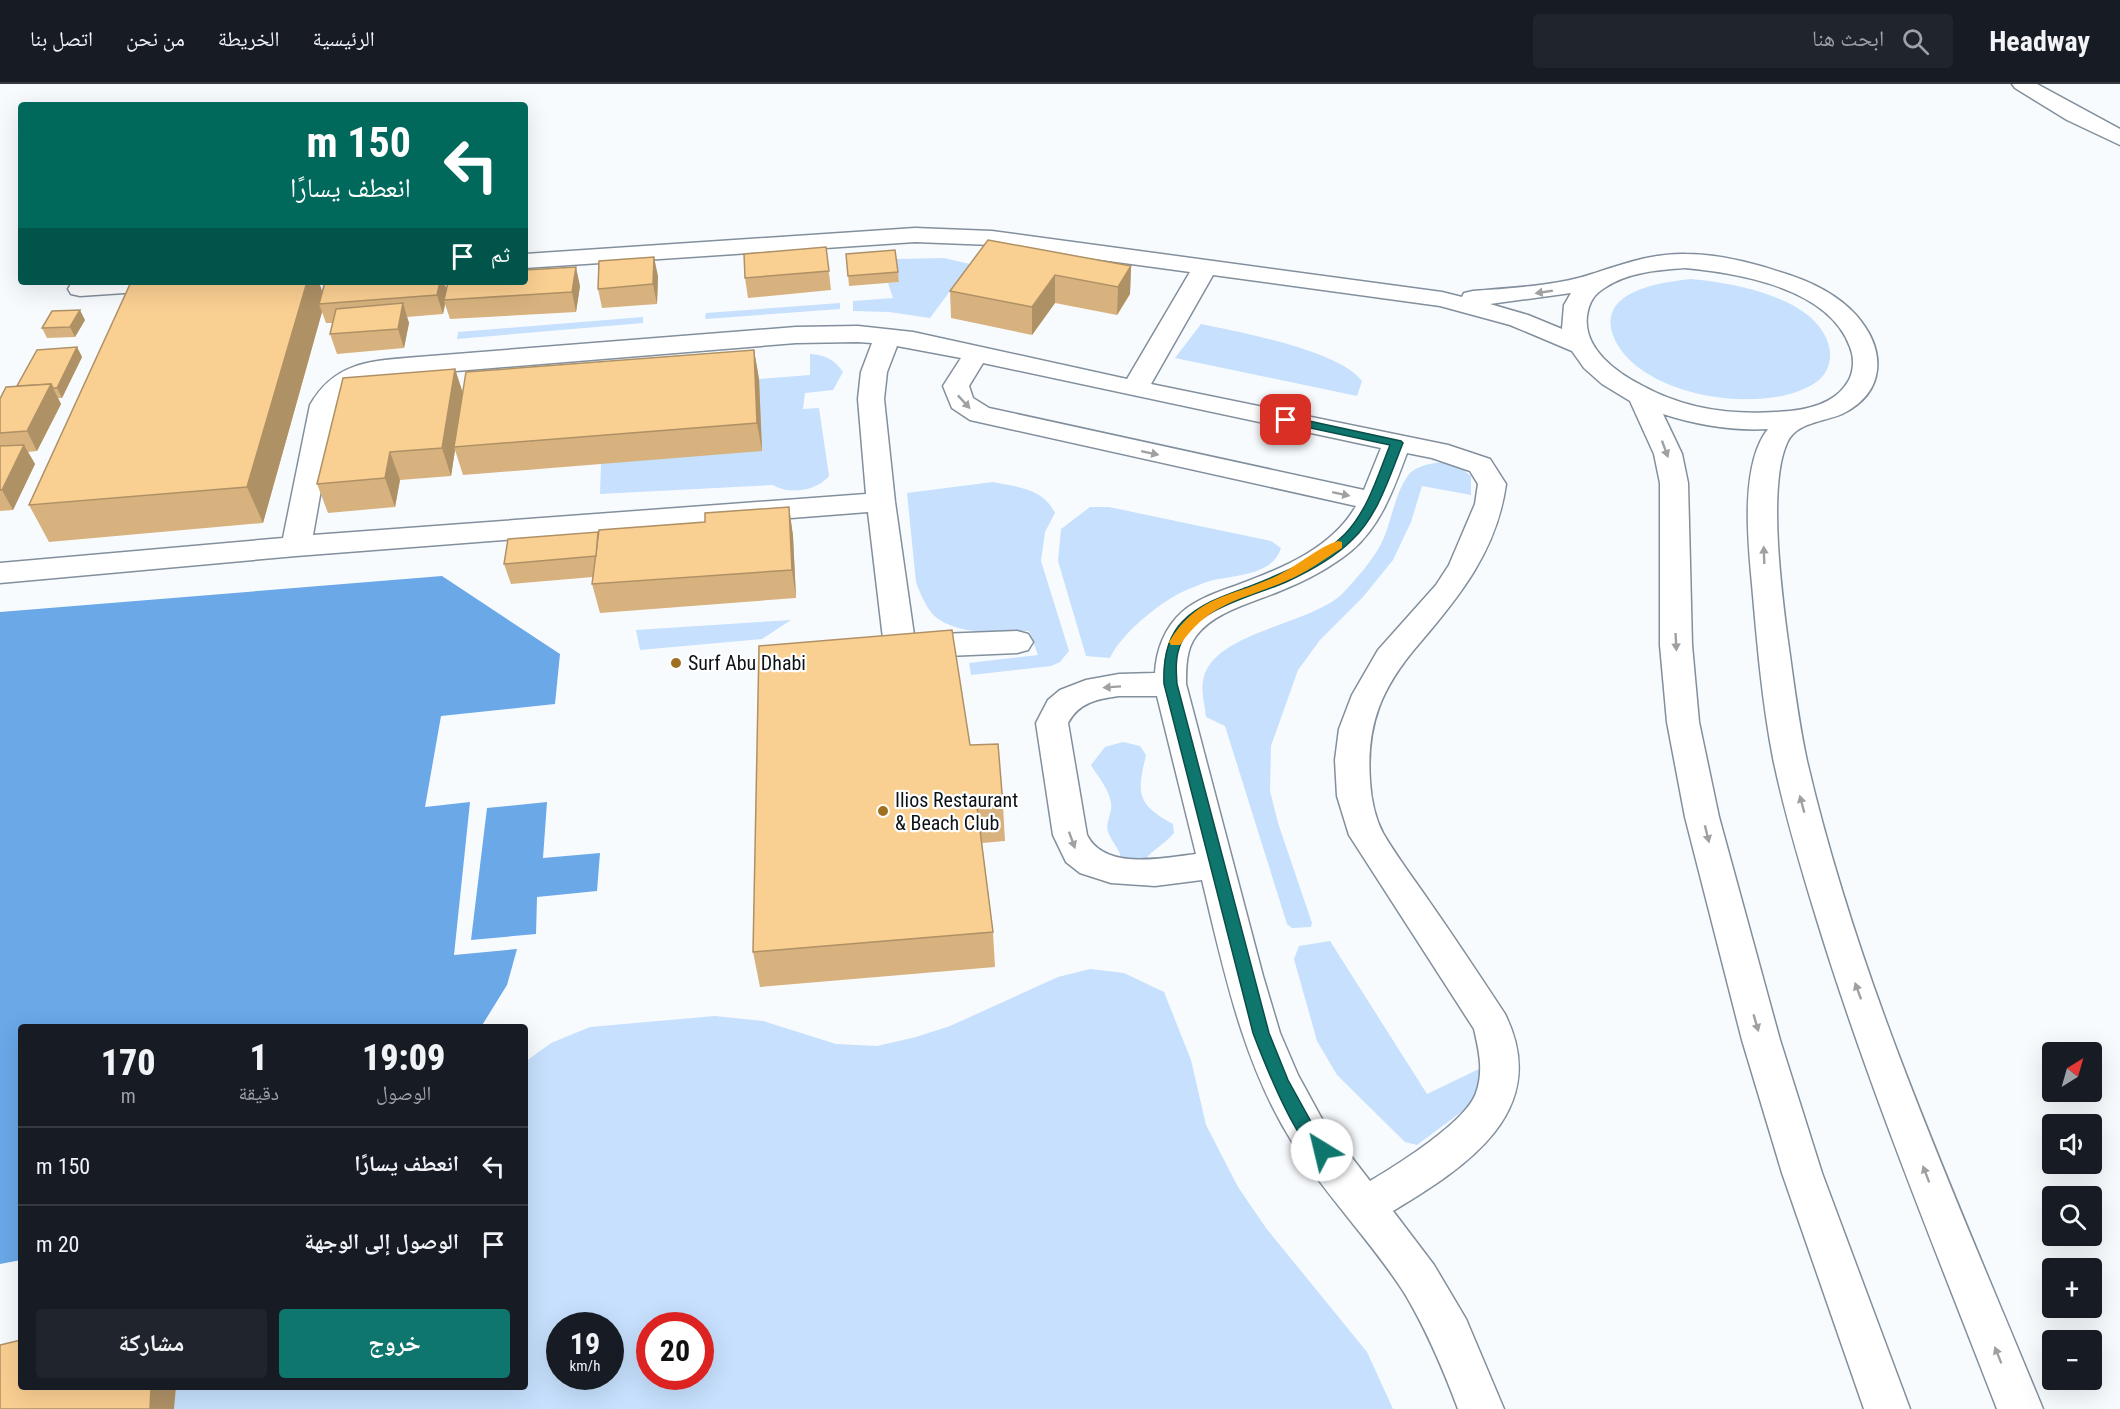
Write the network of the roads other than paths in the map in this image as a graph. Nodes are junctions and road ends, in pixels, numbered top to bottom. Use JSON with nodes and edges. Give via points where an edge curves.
{"nodes":[{"id":1,"x":2022,"y":84,"type":"edge"},
{"id":2,"x":2120,"y":138,"type":"edge"},
{"id":3,"x":528,"y":261,"type":"edge"},
{"id":4,"x":1204,"y":267,"type":"junction"},
{"id":5,"x":1601,"y":280,"type":"junction"},
{"id":6,"x":139,"y":285,"type":"edge"},
{"id":7,"x":80,"y":289,"type":"dead end"},
{"id":8,"x":1442,"y":299,"type":"junction"},
{"id":9,"x":887,"y":336,"type":"junction"},
{"id":10,"x":1581,"y":346,"type":"junction"},
{"id":11,"x":977,"y":353,"type":"junction"},
{"id":12,"x":1135,"y":389,"type":"junction"},
{"id":13,"x":1641,"y":395,"type":"junction"},
{"id":14,"x":1797,"y":419,"type":"junction"},
{"id":15,"x":1397,"y":443,"type":"junction"},
{"id":16,"x":1374,"y":501,"type":"junction"},
{"id":17,"x":880,"y":502,"type":"junction"},
{"id":18,"x":296,"y":546,"type":"junction"},
{"id":19,"x":0,"y":573,"type":"edge"},
{"id":20,"x":1017,"y":642,"type":"dead end"},
{"id":21,"x":1170,"y":684,"type":"junction"},
{"id":22,"x":1216,"y":865,"type":"junction"},
{"id":23,"x":1365,"y":1206,"type":"junction"},
{"id":24,"x":1481,"y":1409,"type":"edge"},
{"id":25,"x":1887,"y":1409,"type":"edge"},
{"id":26,"x":2020,"y":1409,"type":"edge"}],
"edges":[{"from":1,"to":2,"type":"street"},
{"from":3,"to":4,"type":"street","via":[[954,235]]},
{"from":4,"to":8,"type":"street"},
{"from":4,"to":12,"type":"street"},
{"from":5,"to":8,"type":"street","one_way":true,"via":[[1512,297]]},
{"from":5,"to":10,"type":"street","via":[[1578,302],[1575,331]]},
{"from":5,"to":14,"type":"street","via":[[1639,266],[1710,263],[1778,279],[1829,305],[1858,334],[1867,365],[1854,392],[1840,404]]},
{"from":6,"to":7,"type":"street"},
{"from":8,"to":10,"type":"street","via":[[1519,320]]},
{"from":9,"to":11,"type":"street"},
{"from":9,"to":17,"type":"street","via":[[874,372],[872,399]]},
{"from":9,"to":18,"type":"street","via":[[796,335],[466,360],[363,372],[341,383],[326,397]]},
{"from":10,"to":13,"type":"street","via":[[1609,376]]},
{"from":11,"to":12,"type":"street"},
{"from":11,"to":16,"type":"street","one_way":true,"via":[[956,386],[961,402],[980,414]]},
{"from":12,"to":15,"type":"street"},
{"from":13,"to":14,"type":"street","via":[[1682,411],[1712,417],[1770,422]]},
{"from":13,"to":25,"type":"street","one_way":true,"via":[[1668,454],[1674,483],[1676,645],[1683,722],[1702,817],[1771,1073]]},
{"from":26,"to":14,"type":"street","one_way":true,"via":[[1900,1108],[1851,971],[1790,758],[1764,554],[1764,489],[1774,440]]},
{"from":15,"to":16,"type":"street"},
{"from":15,"to":23,"type":"street","via":[[1480,465],[1492,484],[1489,504],[1464,565],[1447,592],[1389,658],[1363,703],[1355,729],[1354,796],[1366,835],[1492,1025],[1501,1064],[1497,1091],[1488,1113],[1469,1133],[1418,1174]]},
{"from":16,"to":21,"type":"street","via":[[1349,537],[1330,551],[1284,578],[1229,597],[1188,624],[1175,642],[1169,662]]},
{"from":17,"to":18,"type":"street"},
{"from":17,"to":20,"type":"street","via":[[889,647]]},
{"from":18,"to":19,"type":"street"},
{"from":21,"to":22,"type":"street"},
{"from":21,"to":22,"type":"street","one_way":true,"via":[[1088,690],[1064,702],[1056,712],[1052,723],[1072,844],[1085,860],[1106,870],[1130,872]]},
{"from":22,"to":23,"type":"street","via":[[1261,1033],[1281,1082],[1308,1132]]},
{"from":23,"to":24,"type":"street","via":[[1419,1279],[1451,1334]]}]}
